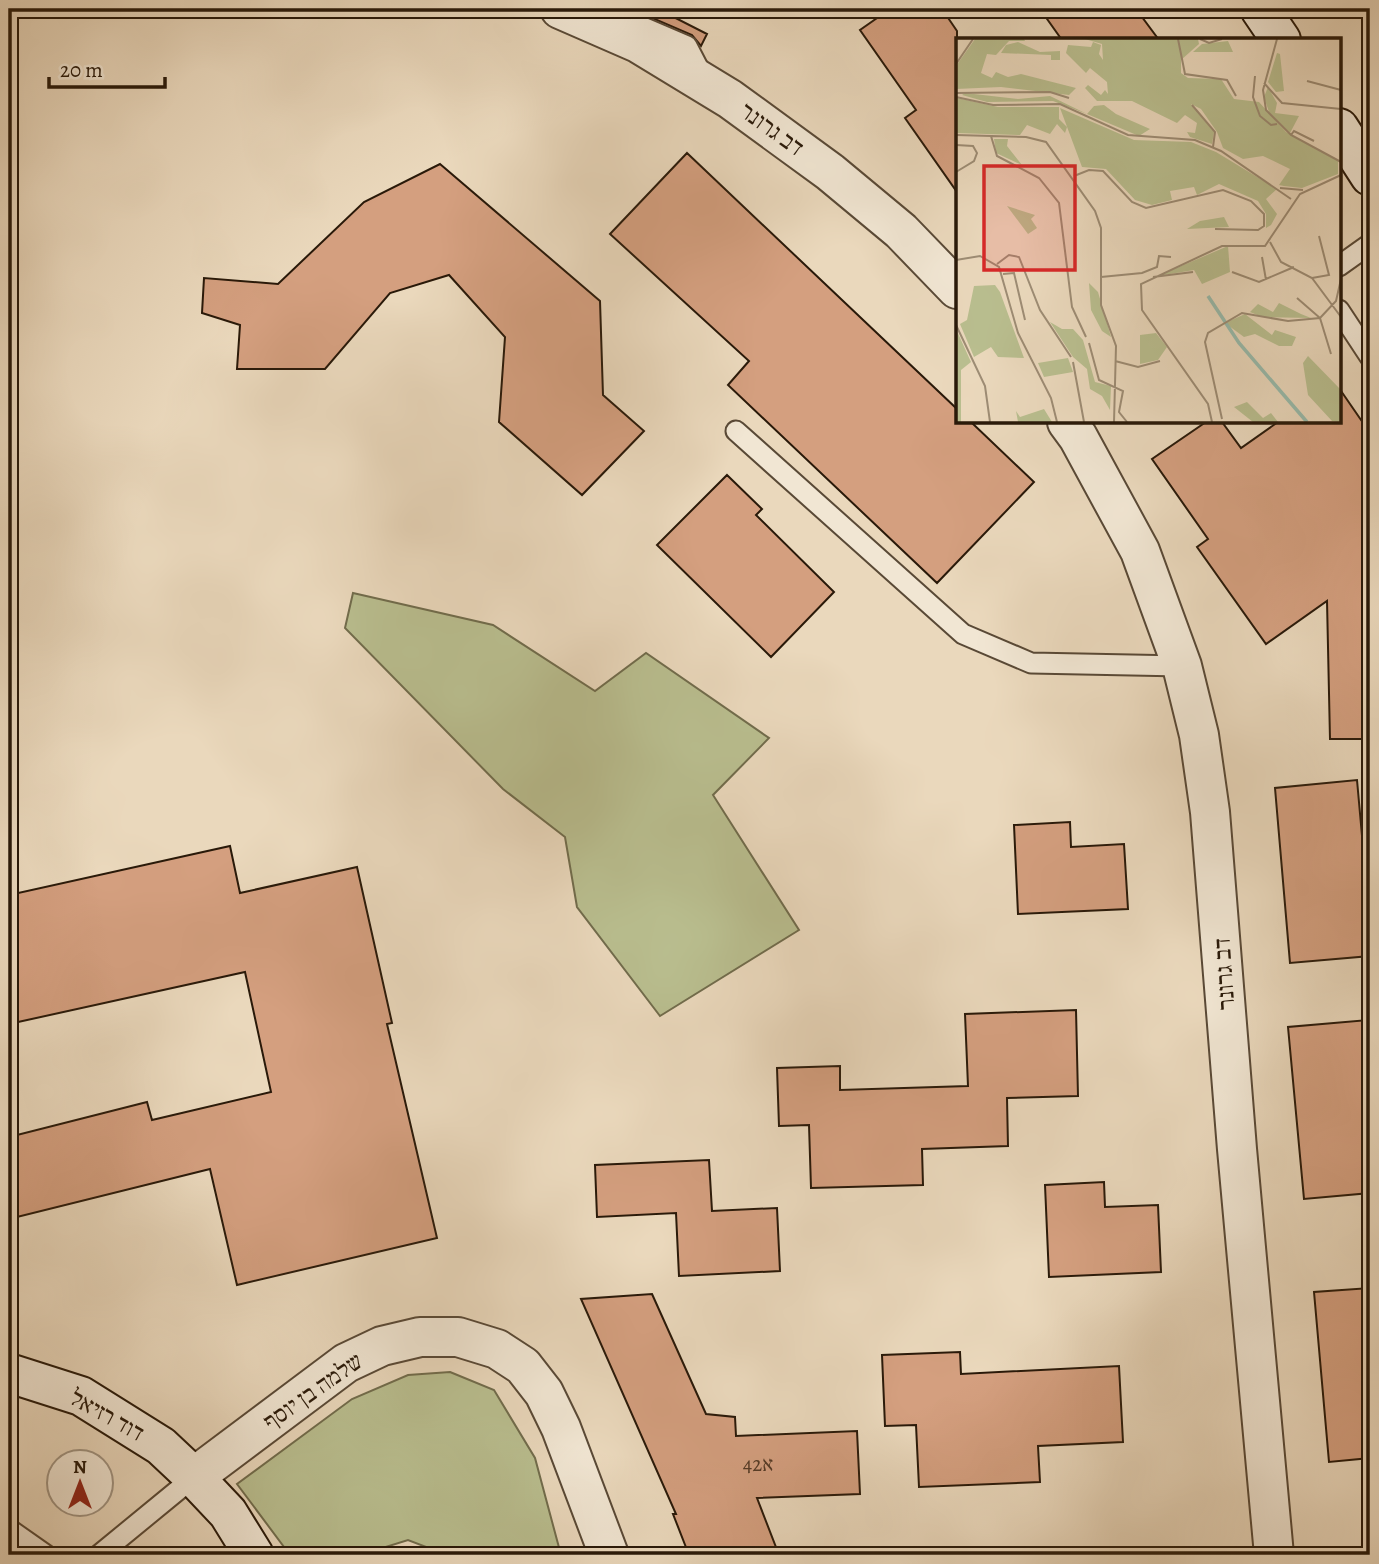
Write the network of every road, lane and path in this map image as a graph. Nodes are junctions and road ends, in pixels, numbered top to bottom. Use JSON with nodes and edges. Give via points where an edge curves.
{"nodes":[{"id":1,"x":560,"y":9,"type":"edge"},
{"id":2,"x":602,"y":9,"type":"edge"},
{"id":3,"x":1260,"y":9,"type":"edge"},
{"id":4,"x":1279,"y":38,"type":"edge"},
{"id":5,"x":707,"y":85,"type":"junction"},
{"id":6,"x":1370,"y":244,"type":"edge"},
{"id":7,"x":1340,"y":265,"type":"edge"},
{"id":8,"x":956,"y":288,"type":"edge"},
{"id":9,"x":1340,"y":312,"type":"edge"},
{"id":10,"x":1370,"y":357,"type":"edge"},
{"id":11,"x":1068,"y":424,"type":"edge"},
{"id":12,"x":736,"y":431,"type":"dead end"},
{"id":13,"x":1182,"y":666,"type":"junction"},
{"id":14,"x":9,"y":1373,"type":"edge"},
{"id":15,"x":194,"y":1477,"type":"junction"},
{"id":16,"x":9,"y":1529,"type":"edge"},
{"id":17,"x":46,"y":1555,"type":"edge"},
{"id":18,"x":99,"y":1555,"type":"edge"},
{"id":19,"x":254,"y":1555,"type":"edge"},
{"id":20,"x":609,"y":1555,"type":"edge"},
{"id":21,"x":1274,"y":1555,"type":"edge"}],
"edges":[{"from":1,"to":5,"type":"street","name":"דב גרונר","via":[[638,43]]},
{"from":2,"to":5,"type":"lane","via":[[687,46]]},
{"from":3,"to":4,"type":"street"},
{"from":5,"to":8,"type":"street","name":"דב גרונר","via":[[830,172],[901,231]]},
{"from":6,"to":7,"type":"lane"},
{"from":9,"to":10,"type":"lane"},
{"from":11,"to":13,"type":"street","name":"דב גרונר","via":[[1140,551]]},
{"from":12,"to":13,"type":"lane","via":[[963,634],[1031,663]]},
{"from":13,"to":21,"type":"street","name":"דב גרונר","via":[[1199,735],[1210,812]]},
{"from":14,"to":15,"type":"street","name":"דוד רזיאל","via":[[80,1396],[161,1446]]},
{"from":15,"to":18,"type":"lane"},
{"from":15,"to":19,"type":"street","name":"דוד רזיאל","via":[[228,1513]]},
{"from":15,"to":20,"type":"street","name":"שלמה בן יוסף","via":[[346,1363],[382,1346],[420,1337],[458,1337],[496,1349],[523,1366],[544,1393]]},
{"from":16,"to":17,"type":"lane"}]}
